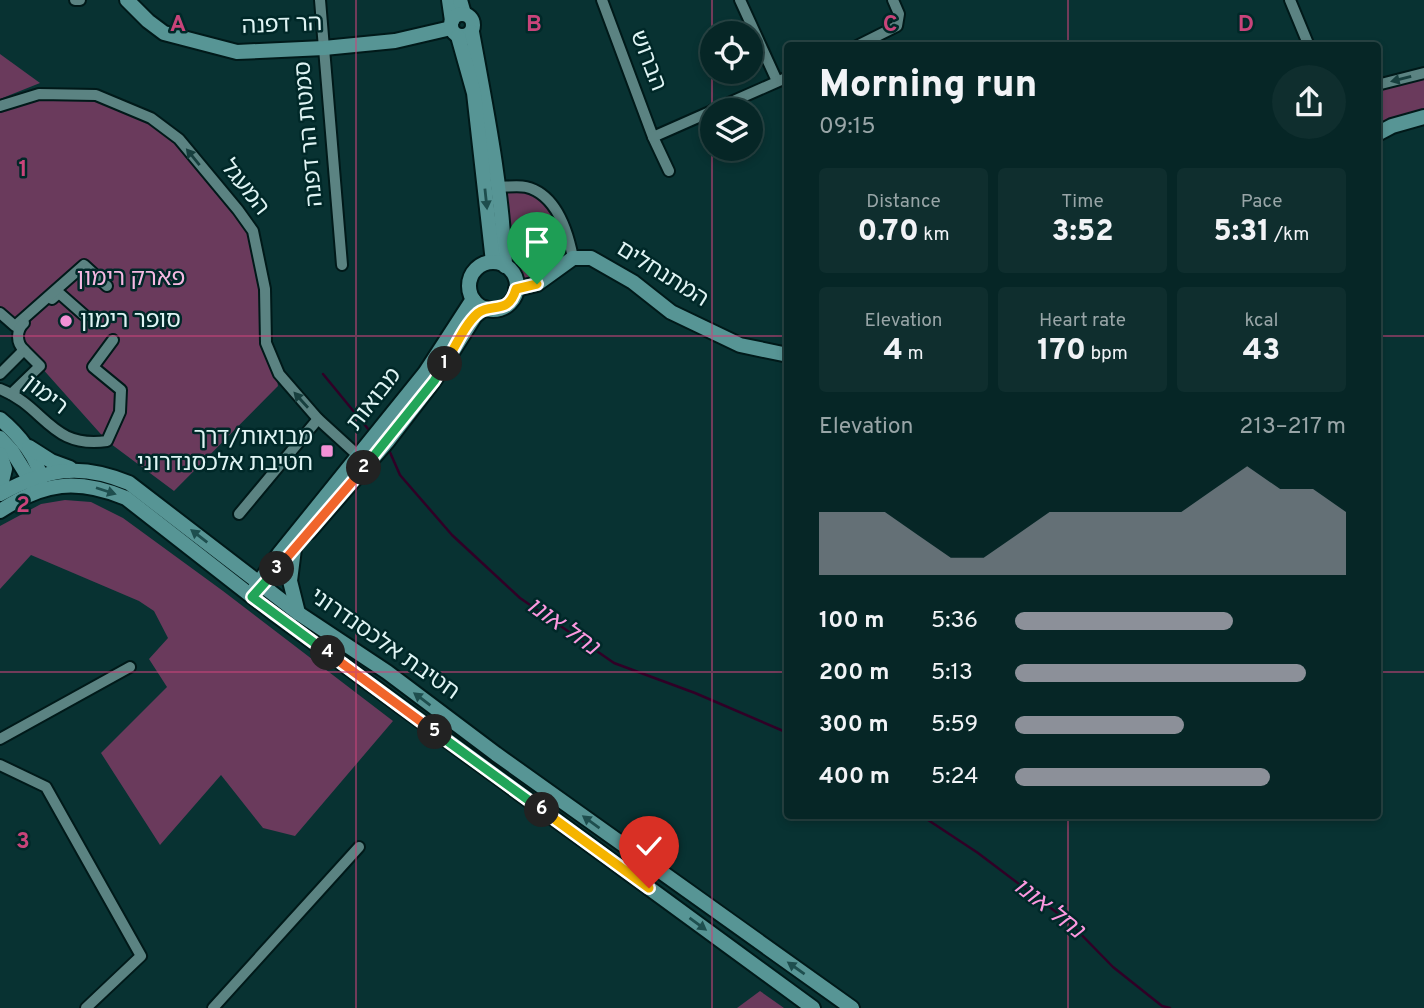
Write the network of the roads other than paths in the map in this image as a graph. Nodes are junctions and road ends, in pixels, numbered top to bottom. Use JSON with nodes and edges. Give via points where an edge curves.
{"nodes":[{"id":1,"x":127,"y":0,"type":"edge"},
{"id":2,"x":320,"y":0,"type":"edge"},
{"id":3,"x":449,"y":0,"type":"edge"},
{"id":4,"x":602,"y":0,"type":"edge"},
{"id":5,"x":740,"y":0,"type":"edge"},
{"id":6,"x":893,"y":0,"type":"edge"},
{"id":7,"x":1290,"y":0,"type":"edge"},
{"id":8,"x":459,"y":22,"type":"edge"},
{"id":9,"x":865,"y":42,"type":"edge"},
{"id":10,"x":1307,"y":42,"type":"edge"},
{"id":11,"x":324,"y":48,"type":"junction"},
{"id":12,"x":1424,"y":73,"type":"edge"},
{"id":13,"x":783,"y":79,"type":"edge"},
{"id":14,"x":1381,"y":84,"type":"edge"},
{"id":15,"x":740,"y":98,"type":"edge"},
{"id":16,"x":0,"y":106,"type":"edge"},
{"id":17,"x":700,"y":116,"type":"edge"},
{"id":18,"x":1424,"y":117,"type":"edge"},
{"id":19,"x":1381,"y":132,"type":"edge"},
{"id":20,"x":653,"y":137,"type":"junction"},
{"id":21,"x":669,"y":171,"type":"dead end"},
{"id":22,"x":498,"y":187,"type":"junction"},
{"id":23,"x":573,"y":258,"type":"junction"},
{"id":24,"x":499,"y":264,"type":"junction"},
{"id":25,"x":342,"y":265,"type":"dead end"},
{"id":26,"x":107,"y":286,"type":"dead end"},
{"id":27,"x":516,"y":289,"type":"junction"},
{"id":28,"x":472,"y":299,"type":"junction"},
{"id":29,"x":485,"y":309,"type":"junction"},
{"id":30,"x":0,"y":313,"type":"edge"},
{"id":31,"x":84,"y":315,"type":"dead end"},
{"id":32,"x":113,"y":340,"type":"dead end"},
{"id":33,"x":24,"y":350,"type":"junction"},
{"id":34,"x":784,"y":354,"type":"edge"},
{"id":35,"x":0,"y":374,"type":"edge"},
{"id":36,"x":6,"y":392,"type":"edge"},
{"id":37,"x":0,"y":419,"type":"edge"},
{"id":38,"x":318,"y":419,"type":"junction"},
{"id":39,"x":0,"y":438,"type":"edge"},
{"id":40,"x":22,"y":442,"type":"junction"},
{"id":41,"x":0,"y":454,"type":"edge"},
{"id":42,"x":363,"y":461,"type":"junction"},
{"id":43,"x":81,"y":470,"type":"junction"},
{"id":44,"x":34,"y":477,"type":"junction"},
{"id":45,"x":39,"y":491,"type":"junction"},
{"id":46,"x":0,"y":492,"type":"edge"},
{"id":47,"x":0,"y":511,"type":"edge"},
{"id":48,"x":239,"y":514,"type":"dead end"},
{"id":49,"x":294,"y":549,"type":"junction"},
{"id":50,"x":279,"y":554,"type":"junction"},
{"id":51,"x":228,"y":559,"type":"junction"},
{"id":52,"x":260,"y":584,"type":"junction"},
{"id":53,"x":252,"y":597,"type":"junction"},
{"id":54,"x":298,"y":613,"type":"junction"},
{"id":55,"x":130,"y":667,"type":"dead end"},
{"id":56,"x":0,"y":739,"type":"edge"},
{"id":57,"x":0,"y":765,"type":"edge"},
{"id":58,"x":359,"y":847,"type":"dead end"},
{"id":59,"x":86,"y":1008,"type":"edge"},
{"id":60,"x":212,"y":1008,"type":"edge"},
{"id":61,"x":813,"y":1008,"type":"edge"},
{"id":62,"x":852,"y":1008,"type":"edge"}],
"edges":[{"from":1,"to":11,"type":"main road","name":"הר דפנה","via":[[164,33],[237,52]]},
{"from":2,"to":11,"type":"street","name":"סמטת הר דפנה"},
{"from":3,"to":8,"type":"main road"},
{"from":4,"to":20,"type":"street","name":"הברוש"},
{"from":5,"to":13,"type":"street"},
{"from":6,"to":9,"type":"street","via":[[899,14],[897,26]]},
{"from":7,"to":10,"type":"street"},
{"from":8,"to":11,"type":"main road","name":"הר דפנה","via":[[395,41]]},
{"from":8,"to":22,"type":"main road","via":[[484,90]]},
{"from":8,"to":24,"type":"main road","one_way":true},
{"from":11,"to":25,"type":"street","name":"סמטת הר דפנה"},
{"from":12,"to":14,"type":"street","one_way":true},
{"from":13,"to":15,"type":"street"},
{"from":38,"to":16,"type":"street","name":"המעגל","one_way":true,"via":[[279,374],[266,343],[265,289],[253,231],[179,139],[151,118],[96,95],[40,94]]},
{"from":17,"to":20,"type":"street"},
{"from":18,"to":19,"type":"main road"},
{"from":20,"to":21,"type":"street","name":"הברוש"},
{"from":22,"to":23,"type":"street","via":[[526,187],[547,199],[567,231]]},
{"from":22,"to":24,"type":"main road"},
{"from":23,"to":27,"type":"main road","via":[[537,284]]},
{"from":23,"to":34,"type":"main road","name":"המתנחלים","via":[[601,263],[671,312],[740,345]]},
{"from":24,"to":27,"type":"main road","via":[[515,278]]},
{"from":24,"to":28,"type":"main road","via":[[479,267],[470,278]]},
{"from":26,"to":30,"type":"street","via":[[84,265],[15,326]]},
{"from":27,"to":29,"type":"main road","via":[[505,306]]},
{"from":28,"to":29,"type":"main road"},
{"from":28,"to":42,"type":"main road","name":"מבואות"},
{"from":29,"to":42,"type":"main road","name":"מבואות","via":[[475,316],[434,381]]},
{"from":31,"to":33,"type":"street","via":[[59,293],[21,325],[18,339]]},
{"from":32,"to":36,"type":"street","name":"רימון","via":[[93,367],[121,390],[120,412],[107,441],[67,438],[24,401]]},
{"from":33,"to":35,"type":"street"},
{"from":33,"to":36,"type":"street","via":[[40,366]]},
{"from":37,"to":40,"type":"main road"},
{"from":38,"to":42,"type":"street","name":"המעגל"},
{"from":38,"to":48,"type":"street"},
{"from":39,"to":44,"type":"main road"},
{"from":40,"to":43,"type":"main road","via":[[51,461]]},
{"from":40,"to":44,"type":"main road"},
{"from":41,"to":46,"type":"main road","via":[[5,469]]},
{"from":42,"to":49,"type":"main road","name":"מבואות"},
{"from":42,"to":50,"type":"main road","name":"מבואות"},
{"from":43,"to":44,"type":"main road","name":"חטיבת אלכסנדרוני"},
{"from":51,"to":43,"type":"main road","name":"חטיבת אלכסנדרוני","one_way":true,"via":[[129,483]]},
{"from":44,"to":45,"type":"main road"},
{"from":44,"to":46,"type":"main road","name":"חטיבת אלכסנדרוני"},
{"from":45,"to":47,"type":"main road","name":"חטיבת אלכסנדרוני"},
{"from":45,"to":53,"type":"main road","name":"חטיבת אלכסנדרוני","one_way":true,"via":[[75,485],[126,498]]},
{"from":49,"to":52,"type":"main road","name":"מבואות"},
{"from":49,"to":54,"type":"main road","via":[[290,581]]},
{"from":50,"to":51,"type":"main road","via":[[258,564]]},
{"from":50,"to":52,"type":"main road","name":"מבואות"},
{"from":51,"to":52,"type":"main road","name":"חטיבת אלכסנדרוני"},
{"from":52,"to":53,"type":"main road","name":"מבואות"},
{"from":52,"to":54,"type":"main road","name":"חטיבת אלכסנדרוני"},
{"from":53,"to":61,"type":"main road","name":"חטיבת אלכסנדרוני","one_way":true},
{"from":62,"to":54,"type":"main road","name":"חטיבת אלכסנדרוני","one_way":true,"via":[[387,672]]},
{"from":55,"to":56,"type":"street"},
{"from":57,"to":59,"type":"street","via":[[46,787],[141,957]]},
{"from":58,"to":60,"type":"street"}]}
